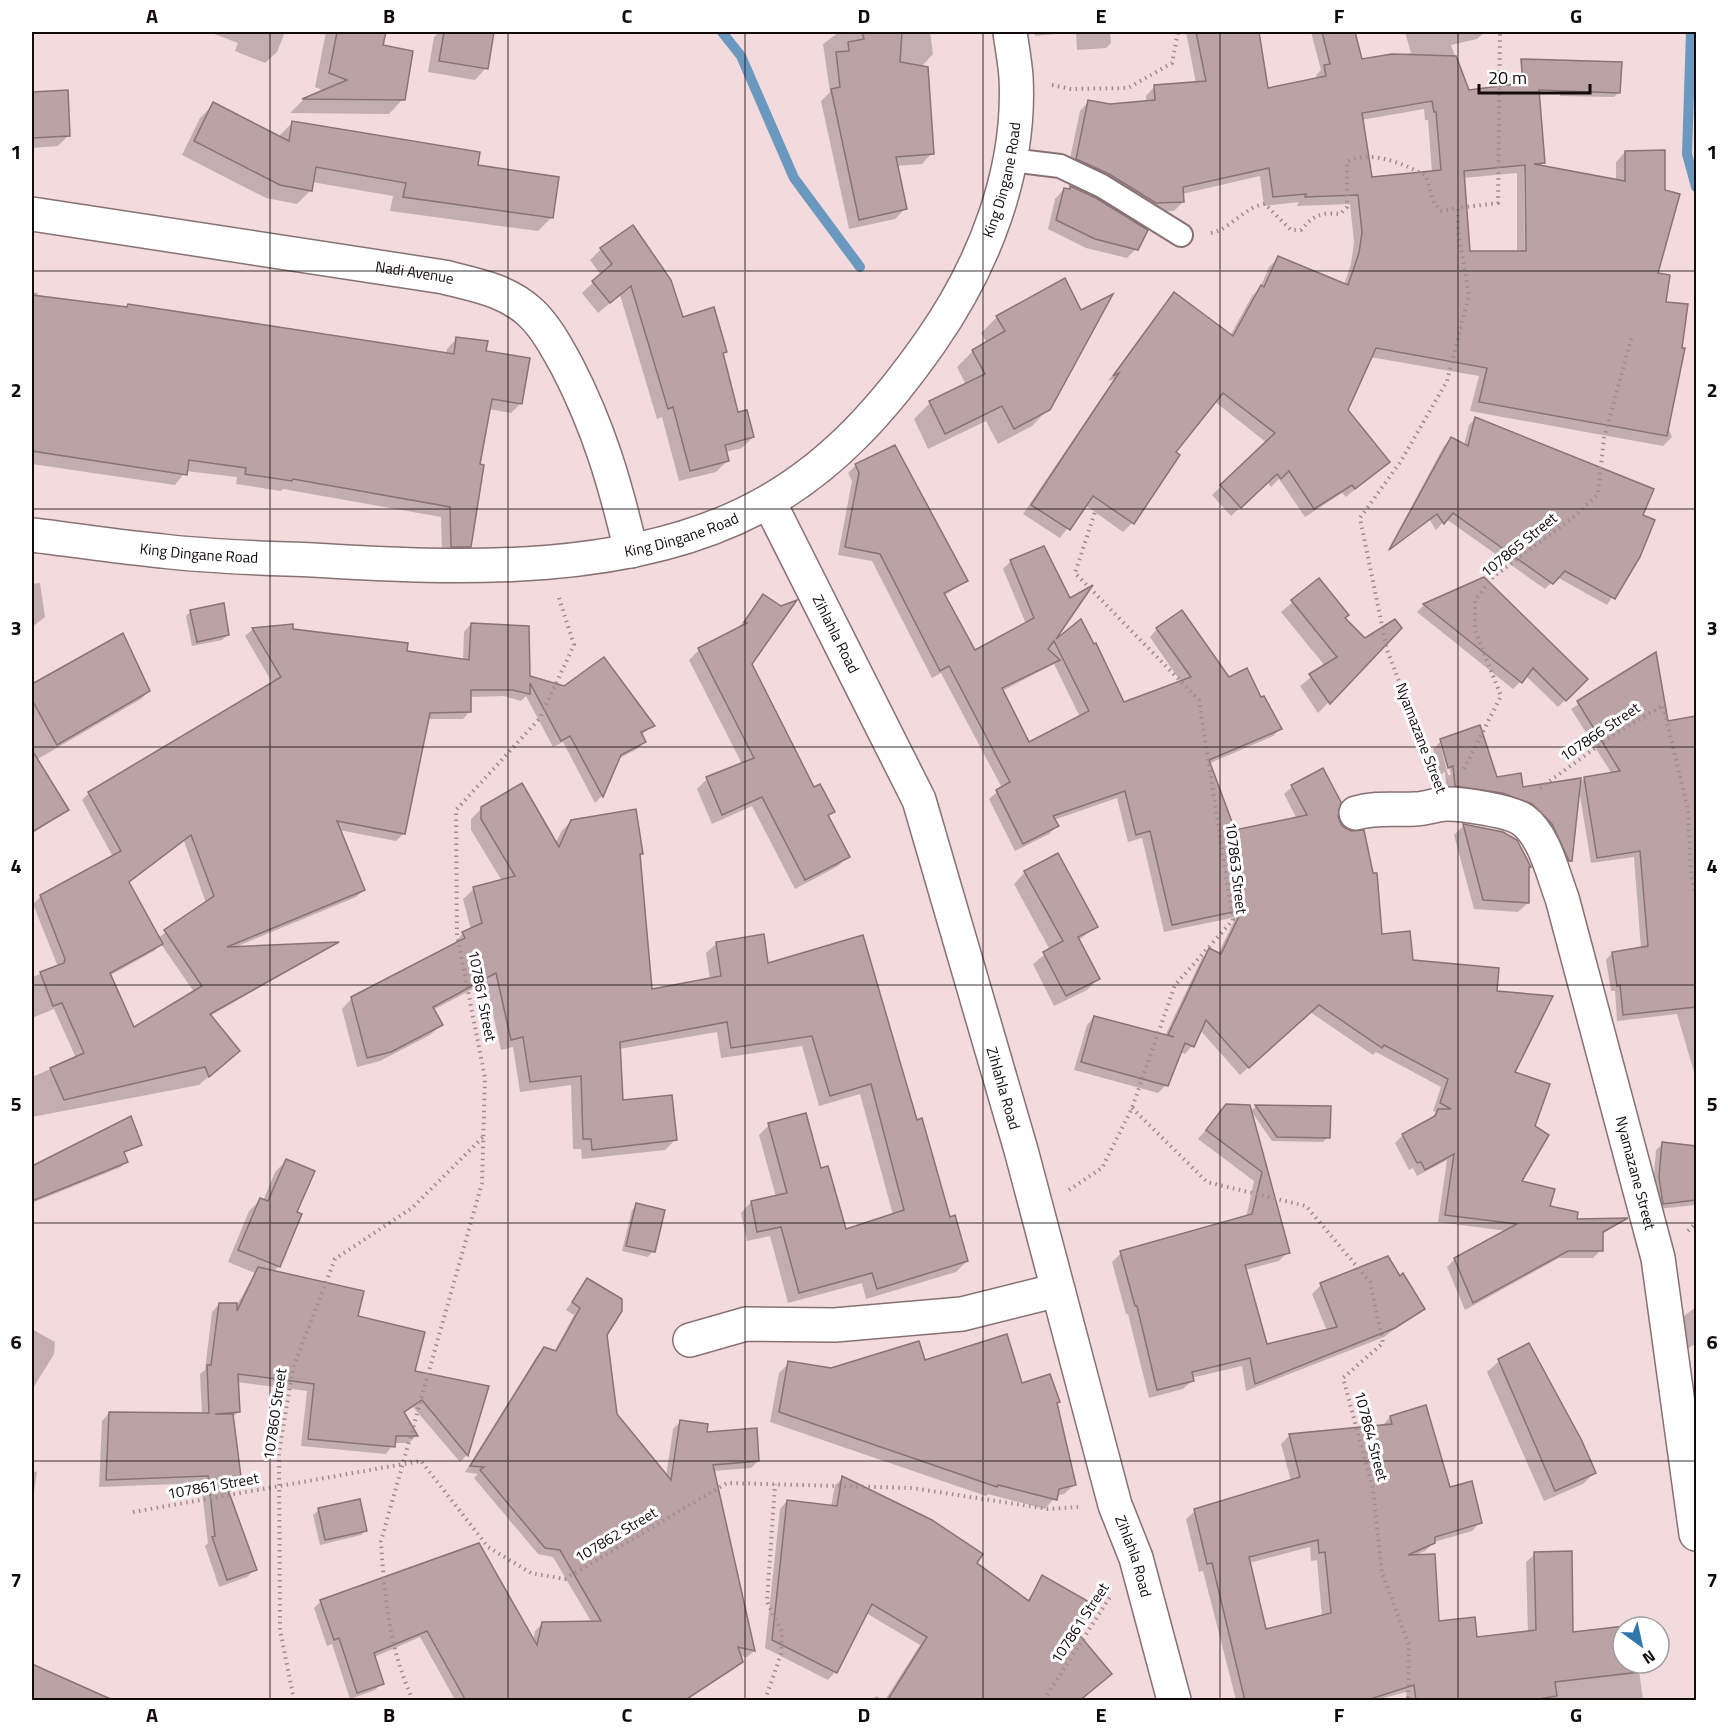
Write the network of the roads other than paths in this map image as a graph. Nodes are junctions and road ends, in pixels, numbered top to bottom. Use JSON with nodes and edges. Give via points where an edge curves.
{"nodes":[{"id":1,"x":1010,"y":32,"type":"edge"},
{"id":2,"x":1011,"y":160,"type":"junction"},
{"id":3,"x":32,"y":214,"type":"edge"},
{"id":4,"x":1181,"y":235,"type":"road end"},
{"id":5,"x":769,"y":502,"type":"junction"},
{"id":6,"x":32,"y":535,"type":"edge"},
{"id":7,"x":631,"y":551,"type":"junction"},
{"id":8,"x":1356,"y":813,"type":"dead end"},
{"id":9,"x":1058,"y":1290,"type":"junction"},
{"id":10,"x":690,"y":1340,"type":"dead end"},
{"id":11,"x":1696,"y":1534,"type":"edge"},
{"id":12,"x":1174,"y":1701,"type":"edge"}],
"edges":[{"from":1,"to":2,"type":"street","name":"King Dingane Road","via":[[1016,78]]},
{"from":2,"to":4,"type":"lane","via":[[1060,166],[1102,186]]},
{"from":2,"to":5,"type":"street","name":"King Dingane Road","via":[[985,248],[946,320],[899,387],[846,447]]},
{"from":3,"to":7,"type":"street","name":"Nadi Avenue","via":[[444,277],[498,291],[532,313],[556,346],[583,398],[611,470]]},
{"from":5,"to":7,"type":"street","name":"King Dingane Road","via":[[696,534]]},
{"from":5,"to":9,"type":"street","name":"Zihlahla Road","via":[[919,800]]},
{"from":6,"to":7,"type":"street","name":"King Dingane Road","via":[[165,552],[378,564],[548,564]]},
{"from":8,"to":11,"type":"street","name":"Nyamazane Street","via":[[1378,808],[1417,810],[1447,804],[1507,813],[1524,820],[1539,842],[1562,898],[1659,1258]]},
{"from":9,"to":10,"type":"street","via":[[962,1314],[835,1325],[746,1324]]},
{"from":9,"to":12,"type":"street","name":"Zihlahla Road","via":[[1114,1505],[1136,1557]]}]}
